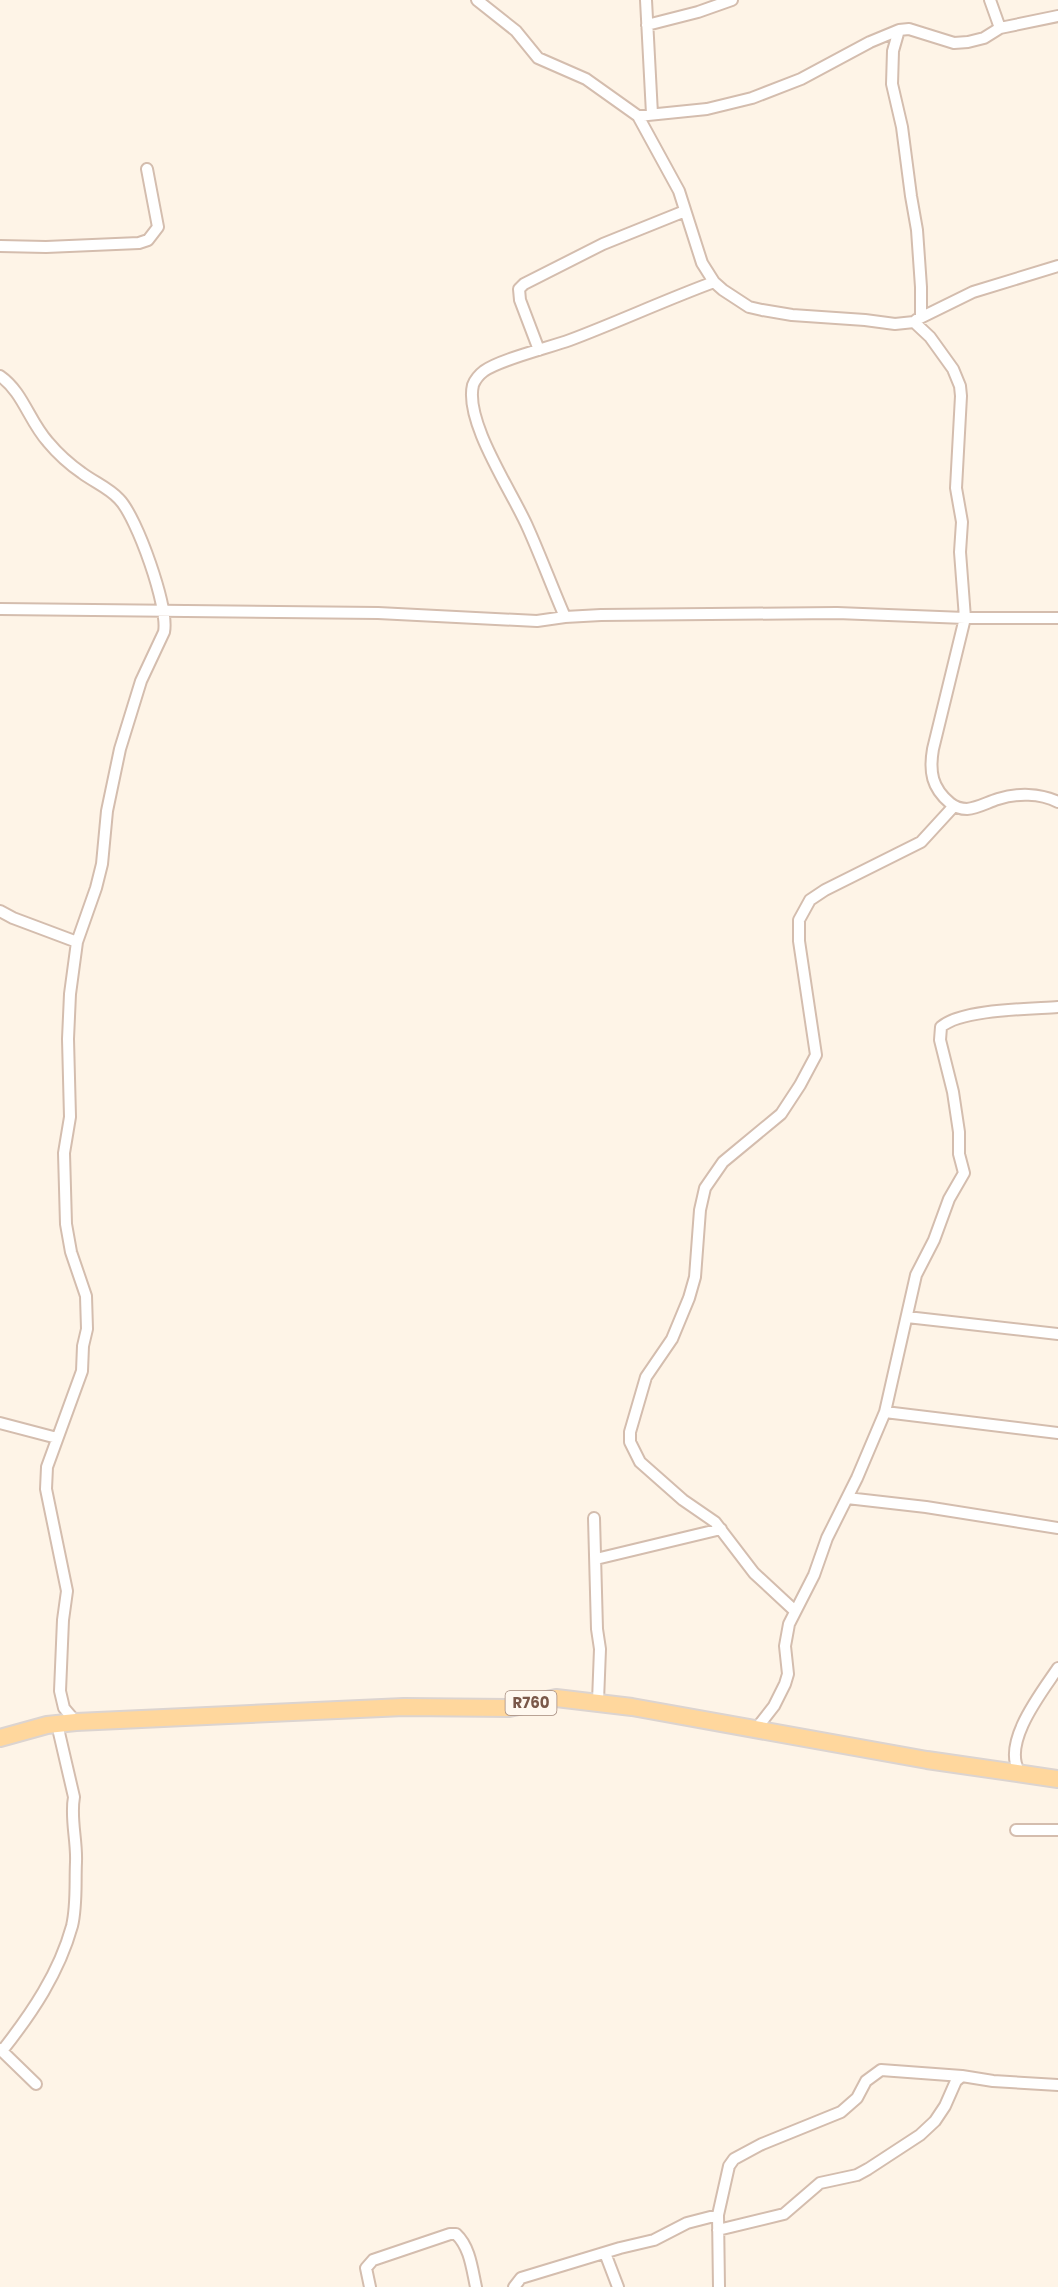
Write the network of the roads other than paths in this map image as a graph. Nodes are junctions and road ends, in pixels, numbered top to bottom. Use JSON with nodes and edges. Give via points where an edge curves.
{"nodes":[{"id":1,"x":477,"y":0,"type":"edge"},
{"id":2,"x":646,"y":0,"type":"edge"},
{"id":3,"x":732,"y":0,"type":"edge"},
{"id":4,"x":990,"y":0,"type":"edge"},
{"id":5,"x":1058,"y":16,"type":"edge"},
{"id":6,"x":647,"y":25,"type":"junction"},
{"id":7,"x":1000,"y":28,"type":"junction"},
{"id":8,"x":899,"y":30,"type":"junction"},
{"id":9,"x":652,"y":114,"type":"junction"},
{"id":10,"x":638,"y":116,"type":"junction"},
{"id":11,"x":147,"y":169,"type":"dead end"},
{"id":12,"x":685,"y":211,"type":"junction"},
{"id":13,"x":0,"y":246,"type":"edge"},
{"id":14,"x":1058,"y":266,"type":"edge"},
{"id":15,"x":714,"y":282,"type":"junction"},
{"id":16,"x":918,"y":319,"type":"junction"},
{"id":17,"x":539,"y":350,"type":"junction"},
{"id":18,"x":0,"y":376,"type":"edge"},
{"id":19,"x":0,"y":609,"type":"edge"},
{"id":20,"x":164,"y":610,"type":"junction"},
{"id":21,"x":565,"y":617,"type":"junction"},
{"id":22,"x":965,"y":618,"type":"junction"},
{"id":23,"x":1058,"y":618,"type":"edge"},
{"id":24,"x":1058,"y":802,"type":"edge"},
{"id":25,"x":954,"y":806,"type":"junction"},
{"id":26,"x":0,"y":910,"type":"edge"},
{"id":27,"x":77,"y":942,"type":"junction"},
{"id":28,"x":1058,"y":1007,"type":"edge"},
{"id":29,"x":907,"y":1317,"type":"junction"},
{"id":30,"x":1058,"y":1334,"type":"edge"},
{"id":31,"x":885,"y":1412,"type":"junction"},
{"id":32,"x":0,"y":1423,"type":"edge"},
{"id":33,"x":1058,"y":1433,"type":"edge"},
{"id":34,"x":57,"y":1438,"type":"junction"},
{"id":35,"x":847,"y":1498,"type":"junction"},
{"id":36,"x":594,"y":1518,"type":"dead end"},
{"id":37,"x":1058,"y":1528,"type":"edge"},
{"id":38,"x":721,"y":1529,"type":"junction"},
{"id":39,"x":596,"y":1559,"type":"junction"},
{"id":40,"x":795,"y":1611,"type":"junction"},
{"id":41,"x":1058,"y":1668,"type":"edge"},
{"id":42,"x":598,"y":1701,"type":"junction"},
{"id":43,"x":76,"y":1722,"type":"junction"},
{"id":44,"x":57,"y":1724,"type":"junction"},
{"id":45,"x":756,"y":1729,"type":"junction"},
{"id":46,"x":0,"y":1738,"type":"edge"},
{"id":47,"x":1029,"y":1775,"type":"junction"},
{"id":48,"x":1058,"y":1779,"type":"edge"},
{"id":49,"x":1016,"y":1830,"type":"dead end"},
{"id":50,"x":1058,"y":1830,"type":"edge"},
{"id":51,"x":1,"y":2050,"type":"edge"},
{"id":52,"x":962,"y":2076,"type":"junction"},
{"id":53,"x":36,"y":2084,"type":"dead end"},
{"id":54,"x":1058,"y":2085,"type":"edge"},
{"id":55,"x":718,"y":2215,"type":"junction"},
{"id":56,"x":718,"y":2230,"type":"junction"},
{"id":57,"x":605,"y":2253,"type":"junction"},
{"id":58,"x":370,"y":2287,"type":"edge"},
{"id":59,"x":476,"y":2287,"type":"edge"},
{"id":60,"x":514,"y":2287,"type":"edge"},
{"id":61,"x":618,"y":2287,"type":"edge"},
{"id":62,"x":719,"y":2287,"type":"edge"}],
"edges":[{"from":1,"to":10,"type":"street","via":[[516,31],[538,58],[586,79]]},
{"from":2,"to":6,"type":"street"},
{"from":3,"to":6,"type":"street"},
{"from":4,"to":7,"type":"street"},
{"from":5,"to":7,"type":"street"},
{"from":6,"to":9,"type":"street"},
{"from":7,"to":8,"type":"street","via":[[984,38],[954,43],[909,29]]},
{"from":8,"to":9,"type":"street","via":[[801,79],[752,98],[707,109]]},
{"from":8,"to":16,"type":"street","via":[[893,51],[892,84],[917,230],[921,287]]},
{"from":9,"to":10,"type":"street"},
{"from":10,"to":12,"type":"street","via":[[673,179]]},
{"from":11,"to":13,"type":"street","via":[[158,226],[148,240]]},
{"from":12,"to":15,"type":"street","via":[[702,263]]},
{"from":12,"to":17,"type":"street","via":[[603,244],[524,284],[519,289],[520,300]]},
{"from":14,"to":16,"type":"street","via":[[973,292]]},
{"from":15,"to":16,"type":"street","via":[[749,307],[762,310],[895,324]]},
{"from":15,"to":17,"type":"street"},
{"from":16,"to":22,"type":"street","via":[[948,361],[960,386],[956,488],[962,522]]},
{"from":17,"to":21,"type":"street","via":[[485,371],[473,386],[474,405],[487,449],[525,520]]},
{"from":18,"to":20,"type":"street","via":[[18,393],[37,428],[64,459],[122,501],[138,531]]},
{"from":19,"to":20,"type":"street"},
{"from":20,"to":21,"type":"street","via":[[378,613],[537,621]]},
{"from":20,"to":27,"type":"street","via":[[164,632],[141,681],[118,758],[102,864]]},
{"from":21,"to":22,"type":"street","via":[[837,613]]},
{"from":22,"to":23,"type":"street"},
{"from":22,"to":25,"type":"street","via":[[931,761],[936,789]]},
{"from":24,"to":25,"type":"street","via":[[1029,795],[965,809]]},
{"from":25,"to":38,"type":"street","via":[[921,842],[825,890],[810,900],[802,912],[799,940],[816,1055],[781,1114],[723,1162],[705,1188],[689,1298],[672,1339],[646,1377],[630,1442],[640,1462]]},
{"from":26,"to":27,"type":"street"},
{"from":27,"to":34,"type":"street","via":[[70,994],[70,1098],[63,1175],[66,1224],[86,1296],[87,1319],[82,1371]]},
{"from":28,"to":29,"type":"street","via":[[984,1012],[941,1027],[940,1040],[953,1092],[958,1154],[964,1173],[916,1275]]},
{"from":29,"to":30,"type":"street"},
{"from":29,"to":31,"type":"street"},
{"from":31,"to":33,"type":"street"},
{"from":31,"to":35,"type":"street"},
{"from":32,"to":34,"type":"street"},
{"from":34,"to":43,"type":"street","via":[[47,1467],[46,1489],[67,1592],[60,1691],[64,1708]]},
{"from":35,"to":37,"type":"street"},
{"from":35,"to":40,"type":"street"},
{"from":36,"to":39,"type":"street"},
{"from":38,"to":39,"type":"street"},
{"from":38,"to":40,"type":"street","via":[[754,1573]]},
{"from":39,"to":42,"type":"street"},
{"from":40,"to":45,"type":"street","via":[[786,1635],[785,1684]]},
{"from":41,"to":47,"type":"street","via":[[1029,1713],[1017,1746],[1016,1765],[1019,1772]]},
{"from":42,"to":43,"type":"main road","number":"R760","via":[[556,1698],[509,1708],[404,1707]]},
{"from":42,"to":45,"type":"main road","number":"R760"},
{"from":43,"to":44,"type":"main road","number":"R760"},
{"from":44,"to":46,"type":"main road","number":"R760"},
{"from":44,"to":51,"type":"street","via":[[74,1797],[76,1901],[72,1926],[47,1987]]},
{"from":45,"to":47,"type":"main road","number":"R760"},
{"from":47,"to":48,"type":"main road","number":"R760"},
{"from":49,"to":50,"type":"street"},
{"from":51,"to":53,"type":"street"},
{"from":52,"to":54,"type":"street"},
{"from":52,"to":55,"type":"street","via":[[887,2070],[873,2074],[850,2107],[842,2112],[734,2159]]},
{"from":52,"to":56,"type":"street","via":[[935,2121],[868,2169],[820,2183],[784,2214]]},
{"from":55,"to":56,"type":"street"},
{"from":55,"to":57,"type":"street","via":[[687,2223],[654,2240]]},
{"from":56,"to":62,"type":"street"},
{"from":57,"to":60,"type":"street","via":[[521,2278]]},
{"from":57,"to":61,"type":"street"},
{"from":58,"to":59,"type":"street","via":[[366,2268],[373,2260],[450,2234],[462,2240]]}]}
